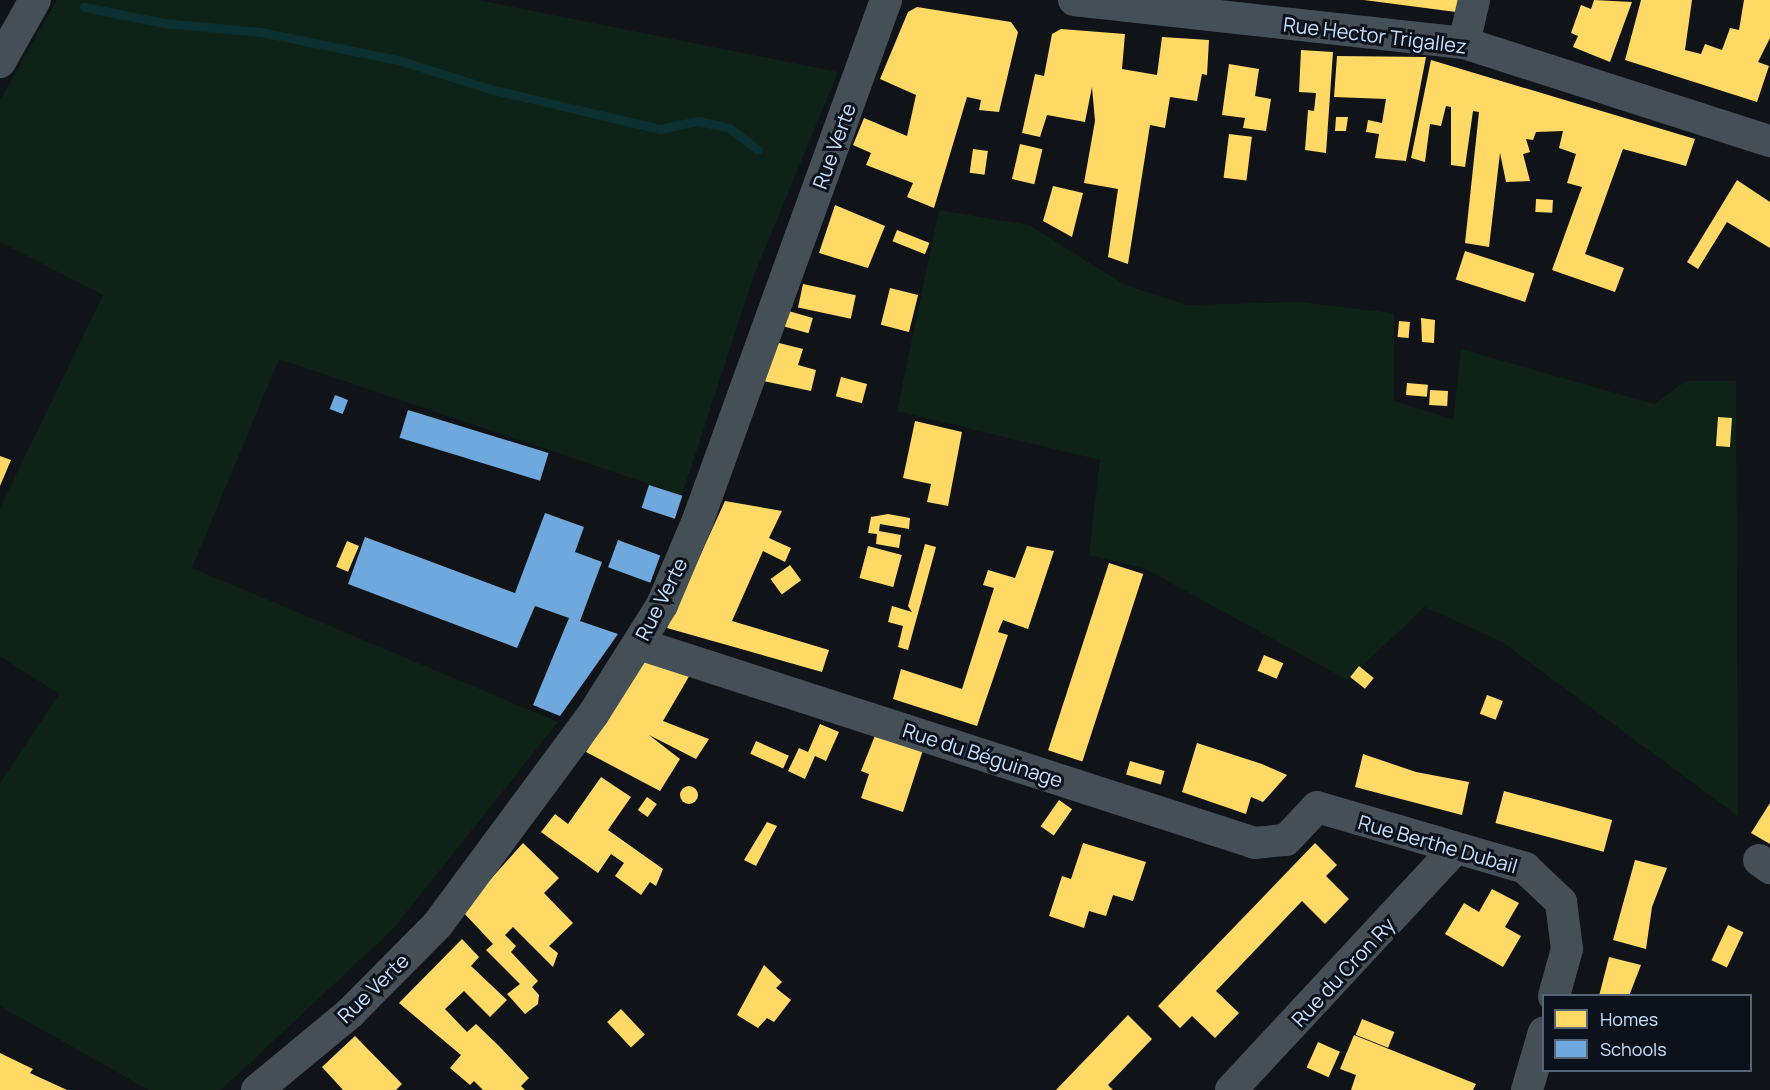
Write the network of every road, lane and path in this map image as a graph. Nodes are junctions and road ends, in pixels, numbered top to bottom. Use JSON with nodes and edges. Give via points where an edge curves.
{"nodes":[{"id":1,"x":35,"y":0,"type":"edge"},
{"id":2,"x":886,"y":0,"type":"edge"},
{"id":3,"x":1074,"y":0,"type":"edge"},
{"id":4,"x":1474,"y":0,"type":"edge"},
{"id":5,"x":1464,"y":43,"type":"junction"},
{"id":6,"x":0,"y":62,"type":"edge"},
{"id":7,"x":1770,"y":141,"type":"edge"},
{"id":8,"x":639,"y":644,"type":"junction"},
{"id":9,"x":1317,"y":807,"type":"joint"},
{"id":10,"x":1453,"y":851,"type":"junction"},
{"id":11,"x":1555,"y":994,"type":"edge"},
{"id":12,"x":1542,"y":1039,"type":"edge"},
{"id":13,"x":1244,"y":1087,"type":"edge"},
{"id":14,"x":257,"y":1090,"type":"edge"},
{"id":15,"x":1527,"y":1090,"type":"edge"}],
"edges":[{"from":1,"to":6,"type":"street"},
{"from":2,"to":8,"type":"street","name":"Rue Verte","via":[[698,520]]},
{"from":3,"to":5,"type":"street","name":"Rue Hector Trigallez"},
{"from":4,"to":5,"type":"street"},
{"from":5,"to":7,"type":"street","name":"Rue Hector Trigallez"},
{"from":8,"to":9,"type":"street","name":"Rue du Béguinage","via":[[1255,843],[1286,840]]},
{"from":8,"to":14,"type":"street","name":"Rue Verte","via":[[438,924],[350,1013]]},
{"from":9,"to":10,"type":"street","name":"Rue Berthe Dubail"},
{"from":10,"to":11,"type":"street","name":"Rue Berthe Dubail","via":[[1525,868],[1561,902],[1567,949]]},
{"from":10,"to":13,"type":"street","name":"Rue du Cron Ry"},
{"from":12,"to":15,"type":"street"}]}
